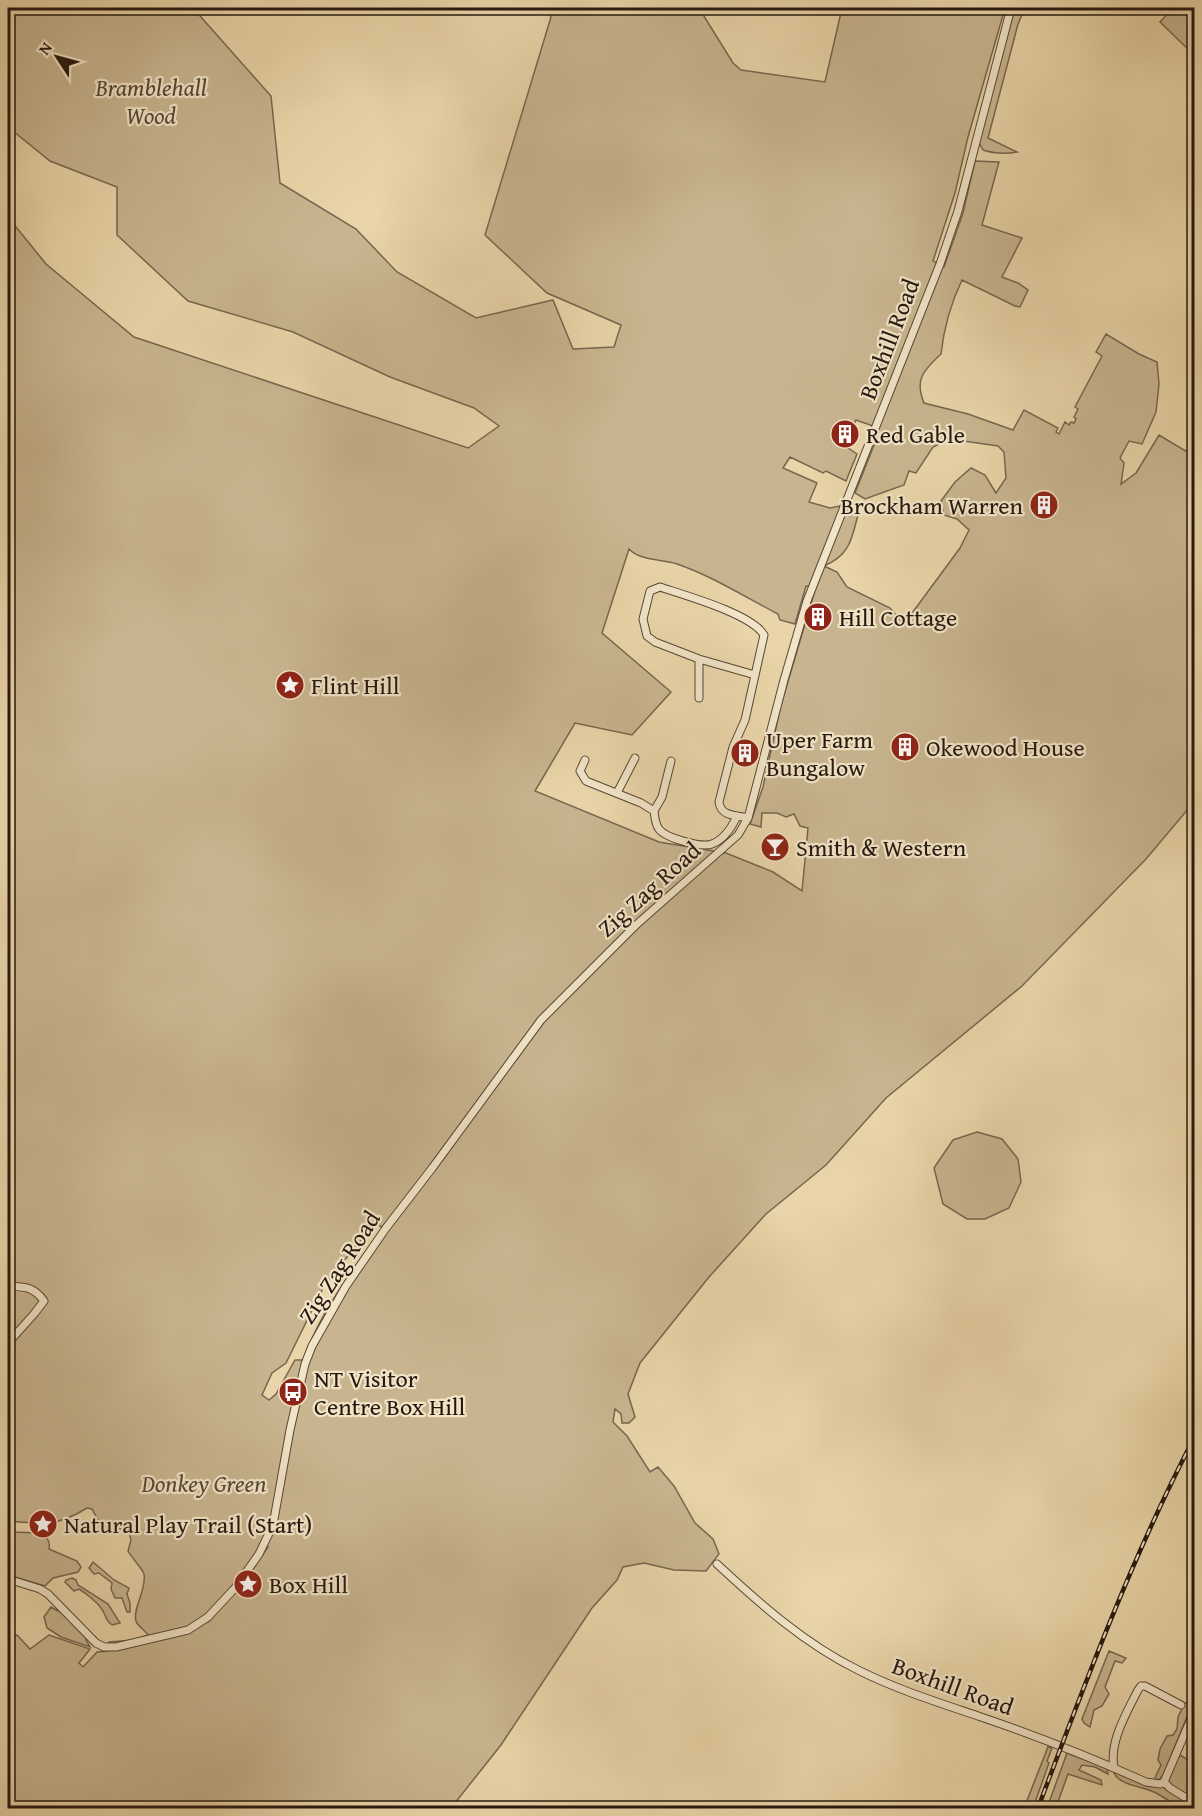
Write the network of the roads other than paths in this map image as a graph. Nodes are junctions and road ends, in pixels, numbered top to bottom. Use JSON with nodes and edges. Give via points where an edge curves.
{"nodes":[{"id":1,"x":1011,"y":8,"type":"edge"},
{"id":2,"x":699,"y":659,"type":"junction"},
{"id":3,"x":755,"y":675,"type":"junction"},
{"id":4,"x":699,"y":698,"type":"dead end"},
{"id":5,"x":635,"y":758,"type":"dead end"},
{"id":6,"x":585,"y":760,"type":"dead end"},
{"id":7,"x":671,"y":761,"type":"dead end"},
{"id":8,"x":616,"y":793,"type":"junction"},
{"id":9,"x":654,"y":811,"type":"junction"},
{"id":10,"x":737,"y":816,"type":"junction"},
{"id":11,"x":748,"y":818,"type":"junction"},
{"id":12,"x":8,"y":1286,"type":"edge"},
{"id":13,"x":8,"y":1343,"type":"edge"},
{"id":14,"x":717,"y":1564,"type":"dead end"},
{"id":15,"x":8,"y":1579,"type":"edge"},
{"id":16,"x":1180,"y":1705,"type":"dead end"},
{"id":17,"x":1194,"y":1712,"type":"edge"},
{"id":18,"x":1114,"y":1767,"type":"junction"},
{"id":19,"x":1164,"y":1782,"type":"junction"},
{"id":20,"x":1194,"y":1803,"type":"edge"}],
"edges":[{"from":1,"to":11,"type":"street","name":"Boxhill Road","via":[[958,211],[807,601]]},
{"from":2,"to":3,"type":"street"},
{"from":2,"to":3,"type":"street","via":[[646,636],[643,619],[650,591],[660,587],[696,599],[760,628],[764,635]]},
{"from":2,"to":4,"type":"street"},
{"from":3,"to":10,"type":"street","via":[[719,802],[720,810]]},
{"from":5,"to":8,"type":"street"},
{"from":6,"to":8,"type":"street","via":[[580,771],[586,781]]},
{"from":7,"to":9,"type":"street","via":[[662,797]]},
{"from":8,"to":9,"type":"street"},
{"from":9,"to":10,"type":"street","via":[[665,835],[701,846],[722,838]]},
{"from":10,"to":11,"type":"street"},
{"from":11,"to":15,"type":"street","name":"Zig Zag Road","via":[[732,842],[636,925],[541,1020],[346,1286],[305,1364],[267,1540],[244,1575],[208,1617],[188,1630],[104,1647],[88,1636],[48,1594]]},
{"from":12,"to":13,"type":"street","via":[[30,1288],[44,1300]]},
{"from":14,"to":18,"type":"street","name":"Boxhill Road","via":[[780,1620],[856,1670],[894,1688]]},
{"from":16,"to":18,"type":"street","via":[[1141,1686],[1117,1737]]},
{"from":17,"to":19,"type":"street"},
{"from":18,"to":19,"type":"street","name":"Boxhill Road","via":[[1146,1782]]},
{"from":19,"to":20,"type":"street","name":"Boxhill Road"}]}
